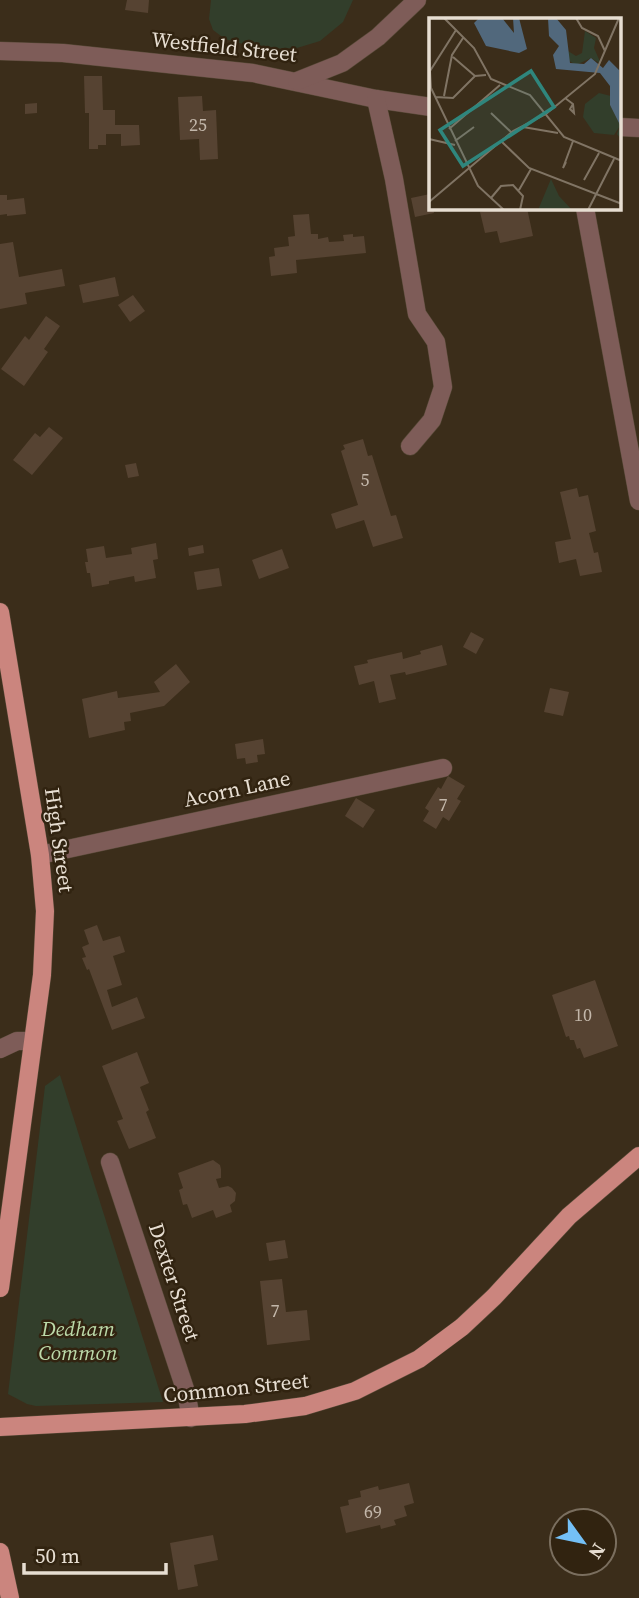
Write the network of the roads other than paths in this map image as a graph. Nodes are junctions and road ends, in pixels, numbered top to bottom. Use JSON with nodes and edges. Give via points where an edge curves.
{"nodes":[{"id":1,"x":416,"y":0,"type":"edge"},
{"id":2,"x":0,"y":51,"type":"edge"},
{"id":3,"x":297,"y":81,"type":"junction"},
{"id":4,"x":376,"y":99,"type":"junction"},
{"id":5,"x":429,"y":107,"type":"edge"},
{"id":6,"x":585,"y":210,"type":"edge"},
{"id":7,"x":410,"y":446,"type":"dead end"},
{"id":8,"x":639,"y":501,"type":"edge"},
{"id":9,"x":0,"y":612,"type":"edge"},
{"id":10,"x":5,"y":671,"type":"edge"},
{"id":11,"x":443,"y":768,"type":"dead end"},
{"id":12,"x":40,"y":855,"type":"junction"},
{"id":13,"x":32,"y":1041,"type":"junction"},
{"id":14,"x":0,"y":1049,"type":"edge"},
{"id":15,"x":639,"y":1156,"type":"edge"},
{"id":16,"x":110,"y":1162,"type":"dead end"},
{"id":17,"x":0,"y":1288,"type":"edge"},
{"id":18,"x":191,"y":1418,"type":"junction"},
{"id":19,"x":0,"y":1427,"type":"edge"},
{"id":20,"x":0,"y":1552,"type":"edge"},
{"id":21,"x":10,"y":1598,"type":"edge"}],
"edges":[{"from":1,"to":3,"type":"street","name":"Westfield Street","via":[[378,37],[342,63]]},
{"from":2,"to":3,"type":"street","name":"Westfield Street","via":[[64,53]]},
{"from":3,"to":4,"type":"street"},
{"from":4,"to":5,"type":"street"},
{"from":4,"to":7,"type":"street","via":[[417,314],[436,342],[443,387],[432,419]]},
{"from":6,"to":8,"type":"street"},
{"from":9,"to":10,"type":"main road","name":"High Street"},
{"from":10,"to":12,"type":"main road","name":"High Street"},
{"from":11,"to":12,"type":"street","name":"Acorn Lane"},
{"from":12,"to":13,"type":"main road","name":"High Street","via":[[45,926]]},
{"from":13,"to":14,"type":"street","via":[[17,1041]]},
{"from":13,"to":17,"type":"main road","name":"High Street"},
{"from":15,"to":18,"type":"main road","name":"Common Street","via":[[569,1216],[476,1315],[412,1363],[322,1402]]},
{"from":16,"to":18,"type":"street","name":"Dexter Street"},
{"from":18,"to":19,"type":"main road","name":"Common Street"},
{"from":20,"to":21,"type":"main road"}]}
